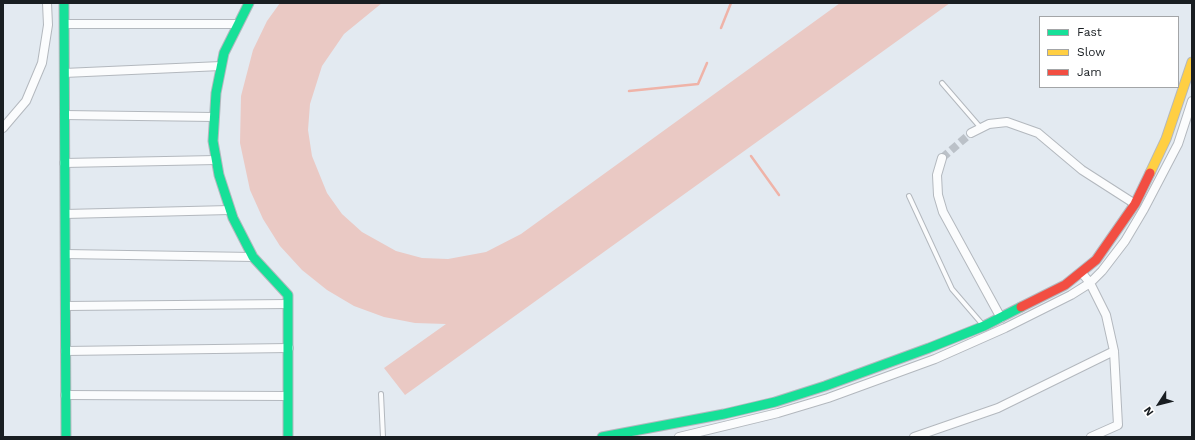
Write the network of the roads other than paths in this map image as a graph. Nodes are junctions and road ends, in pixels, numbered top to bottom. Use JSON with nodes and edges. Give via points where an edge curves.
{"nodes":[{"id":1,"x":47,"y":3,"type":"edge"},
{"id":2,"x":64,"y":3,"type":"edge"},
{"id":3,"x":249,"y":3,"type":"edge"},
{"id":4,"x":64,"y":24,"type":"junction"},
{"id":5,"x":238,"y":24,"type":"junction"},
{"id":6,"x":1192,"y":62,"type":"edge"},
{"id":7,"x":221,"y":66,"type":"junction"},
{"id":8,"x":64,"y":73,"type":"junction"},
{"id":9,"x":942,"y":83,"type":"dead end"},
{"id":10,"x":1192,"y":101,"type":"edge"},
{"id":11,"x":64,"y":116,"type":"junction"},
{"id":12,"x":214,"y":117,"type":"junction"},
{"id":13,"x":980,"y":127,"type":"junction"},
{"id":14,"x":3,"y":128,"type":"edge"},
{"id":15,"x":971,"y":133,"type":"tunnel mouth"},
{"id":16,"x":942,"y":158,"type":"tunnel mouth"},
{"id":17,"x":216,"y":160,"type":"junction"},
{"id":18,"x":64,"y":163,"type":"junction"},
{"id":19,"x":909,"y":196,"type":"dead end"},
{"id":20,"x":1135,"y":204,"type":"junction"},
{"id":21,"x":230,"y":210,"type":"junction"},
{"id":22,"x":64,"y":214,"type":"junction"},
{"id":23,"x":65,"y":254,"type":"junction"},
{"id":24,"x":253,"y":257,"type":"junction"},
{"id":25,"x":1082,"y":273,"type":"junction"},
{"id":26,"x":1090,"y":283,"type":"junction"},
{"id":27,"x":288,"y":304,"type":"junction"},
{"id":28,"x":65,"y":306,"type":"junction"},
{"id":29,"x":1001,"y":318,"type":"junction"},
{"id":30,"x":984,"y":326,"type":"junction"},
{"id":31,"x":289,"y":348,"type":"junction"},
{"id":32,"x":65,"y":350,"type":"junction"},
{"id":33,"x":1114,"y":351,"type":"junction"},
{"id":34,"x":381,"y":394,"type":"dead end"},
{"id":35,"x":65,"y":395,"type":"junction"},
{"id":36,"x":288,"y":396,"type":"junction"},
{"id":37,"x":615,"y":436,"type":"edge"},
{"id":38,"x":66,"y":437,"type":"edge"},
{"id":39,"x":288,"y":437,"type":"edge"},
{"id":40,"x":383,"y":437,"type":"edge"},
{"id":41,"x":602,"y":437,"type":"edge"},
{"id":42,"x":679,"y":437,"type":"edge"},
{"id":43,"x":914,"y":437,"type":"edge"},
{"id":44,"x":1091,"y":437,"type":"edge"}],
"edges":[{"from":1,"to":14,"type":"street","via":[[48,25],[42,63],[26,100]]},
{"from":2,"to":4,"type":"street"},
{"from":3,"to":5,"type":"street"},
{"from":4,"to":5,"type":"street"},
{"from":4,"to":8,"type":"street"},
{"from":5,"to":7,"type":"street","via":[[224,53]]},
{"from":6,"to":20,"type":"street","via":[[1166,139]]},
{"from":7,"to":8,"type":"street"},
{"from":7,"to":12,"type":"street"},
{"from":8,"to":11,"type":"street"},
{"from":9,"to":13,"type":"lane"},
{"from":10,"to":26,"type":"street","via":[[1178,144],[1144,209],[1125,241]]},
{"from":11,"to":12,"type":"street"},
{"from":11,"to":18,"type":"street"},
{"from":12,"to":17,"type":"street","via":[[213,141]]},
{"from":13,"to":15,"type":"street"},
{"from":13,"to":20,"type":"street","via":[[1007,122],[1038,133],[1082,170]]},
{"from":16,"to":29,"type":"street","via":[[937,175],[938,195],[943,212]]},
{"from":17,"to":18,"type":"street"},
{"from":17,"to":21,"type":"street"},
{"from":18,"to":22,"type":"street"},
{"from":19,"to":30,"type":"lane","via":[[952,289]]},
{"from":20,"to":25,"type":"street","via":[[1096,260]]},
{"from":21,"to":22,"type":"street"},
{"from":21,"to":24,"type":"street"},
{"from":22,"to":23,"type":"street"},
{"from":23,"to":24,"type":"street"},
{"from":23,"to":28,"type":"street"},
{"from":24,"to":27,"type":"street","via":[[288,295]]},
{"from":25,"to":26,"type":"street"},
{"from":25,"to":29,"type":"street","via":[[1065,285]]},
{"from":26,"to":33,"type":"street","via":[[1106,315]]},
{"from":26,"to":42,"type":"street","via":[[1005,328],[935,359],[828,398]]},
{"from":27,"to":28,"type":"street"},
{"from":27,"to":31,"type":"street"},
{"from":28,"to":32,"type":"street"},
{"from":29,"to":30,"type":"street"},
{"from":30,"to":37,"type":"street","via":[[775,402]]},
{"from":31,"to":32,"type":"street"},
{"from":31,"to":36,"type":"street"},
{"from":32,"to":35,"type":"street"},
{"from":33,"to":43,"type":"street","via":[[998,408]]},
{"from":33,"to":44,"type":"street","via":[[1118,424]]},
{"from":34,"to":40,"type":"lane"},
{"from":35,"to":36,"type":"street"},
{"from":35,"to":38,"type":"street"},
{"from":36,"to":39,"type":"street"},
{"from":37,"to":41,"type":"street"}]}
